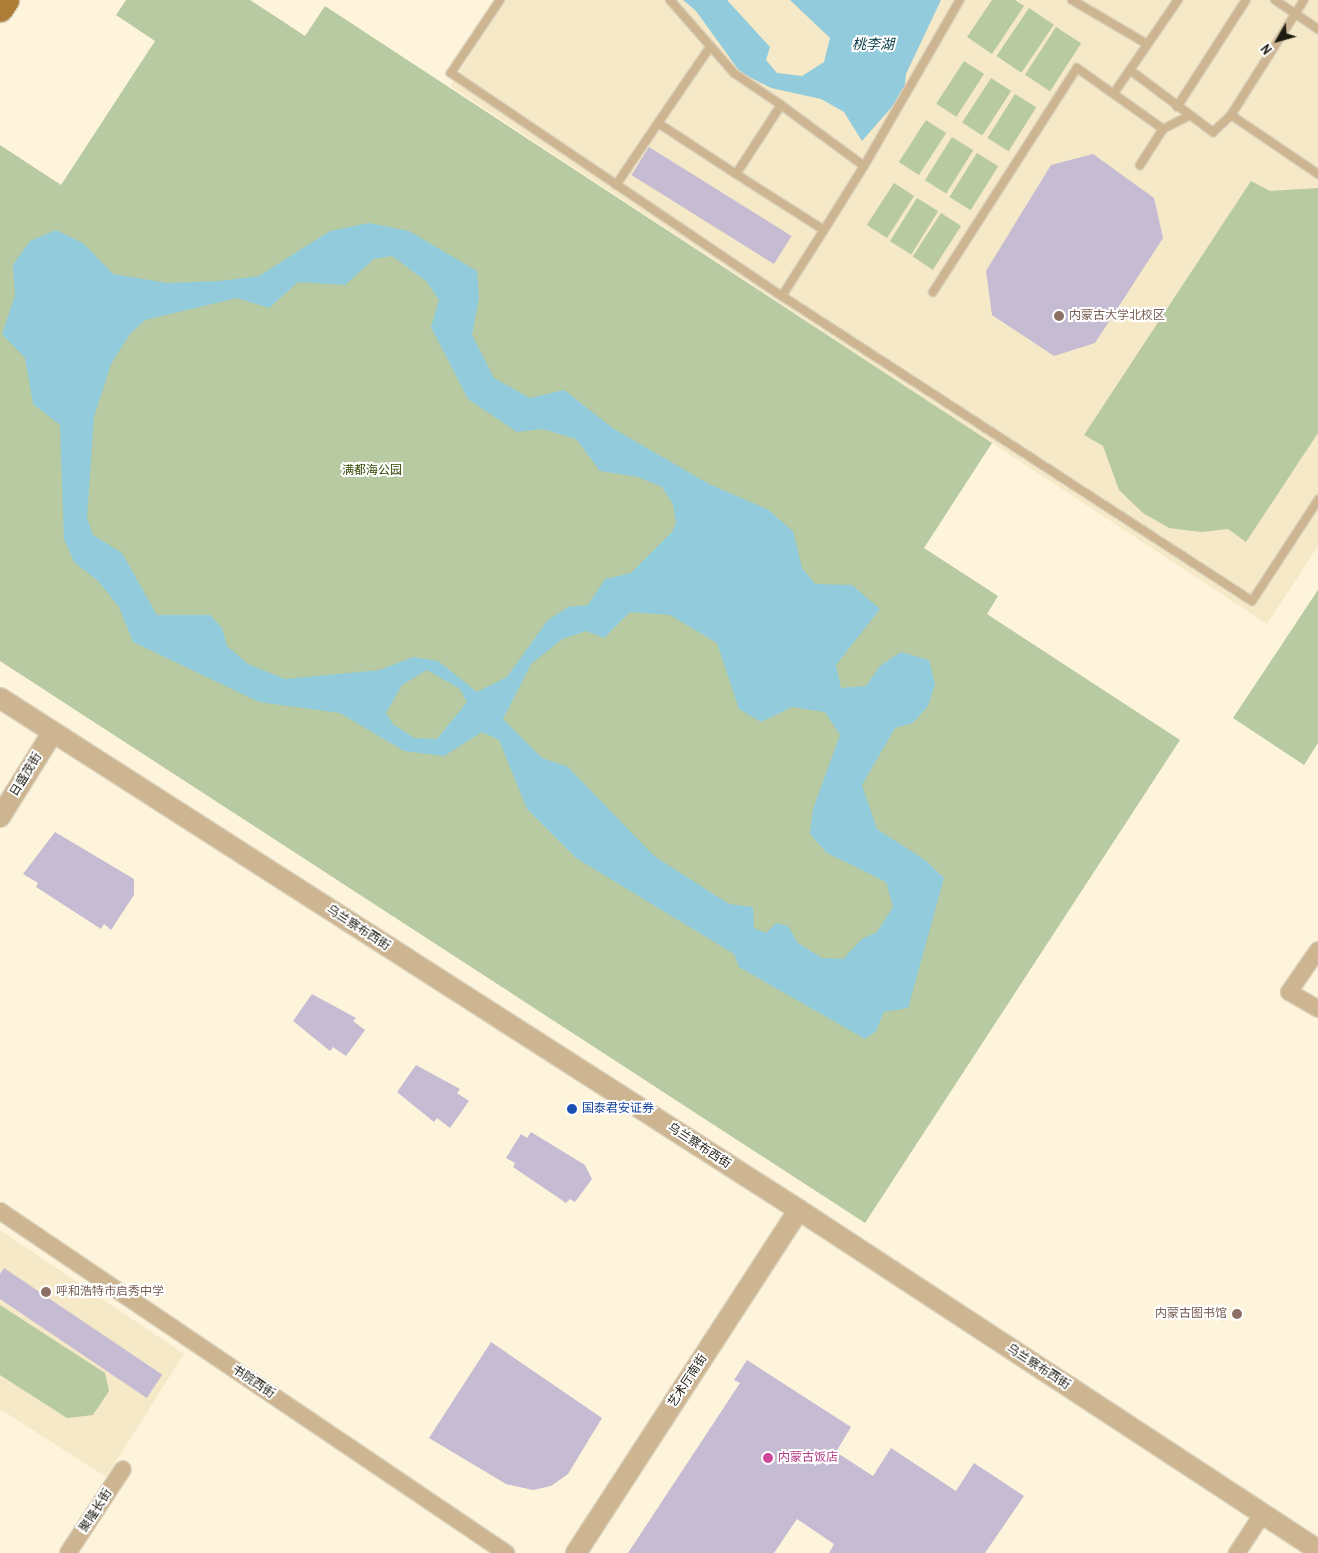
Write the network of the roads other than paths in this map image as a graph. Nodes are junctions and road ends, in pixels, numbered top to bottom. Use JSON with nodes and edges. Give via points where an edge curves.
{"nodes":[{"id":1,"x":6,"y":0,"type":"edge"},
{"id":2,"x":500,"y":0,"type":"edge"},
{"id":3,"x":670,"y":0,"type":"edge"},
{"id":4,"x":960,"y":0,"type":"edge"},
{"id":5,"x":1072,"y":0,"type":"edge"},
{"id":6,"x":1178,"y":0,"type":"edge"},
{"id":7,"x":1246,"y":0,"type":"edge"},
{"id":8,"x":1275,"y":0,"type":"edge"},
{"id":9,"x":1304,"y":0,"type":"edge"},
{"id":10,"x":0,"y":9,"type":"edge"},
{"id":11,"x":1295,"y":14,"type":"junction"},
{"id":12,"x":1318,"y":29,"type":"edge"},
{"id":13,"x":1148,"y":44,"type":"junction"},
{"id":14,"x":710,"y":47,"type":"junction"},
{"id":15,"x":1130,"y":70,"type":"junction"},
{"id":16,"x":1114,"y":93,"type":"junction"},
{"id":17,"x":781,"y":105,"type":"junction"},
{"id":18,"x":1177,"y":107,"type":"junction"},
{"id":19,"x":1188,"y":116,"type":"junction"},
{"id":20,"x":1231,"y":116,"type":"junction"},
{"id":21,"x":658,"y":123,"type":"junction"},
{"id":22,"x":1163,"y":129,"type":"junction"},
{"id":23,"x":1140,"y":165,"type":"dead end"},
{"id":24,"x":864,"y":166,"type":"junction"},
{"id":25,"x":1316,"y":170,"type":"edge"},
{"id":26,"x":736,"y":174,"type":"junction"},
{"id":27,"x":616,"y":185,"type":"junction"},
{"id":28,"x":824,"y":230,"type":"junction"},
{"id":29,"x":933,"y":292,"type":"dead end"},
{"id":30,"x":782,"y":296,"type":"junction"},
{"id":31,"x":1318,"y":500,"type":"edge"},
{"id":32,"x":0,"y":698,"type":"edge"},
{"id":33,"x":53,"y":732,"type":"junction"},
{"id":34,"x":0,"y":817,"type":"edge"},
{"id":35,"x":1318,"y":950,"type":"edge"},
{"id":36,"x":1318,"y":1009,"type":"edge"},
{"id":37,"x":799,"y":1210,"type":"junction"},
{"id":38,"x":0,"y":1211,"type":"edge"},
{"id":39,"x":123,"y":1469,"type":"dead end"},
{"id":40,"x":1262,"y":1515,"type":"junction"},
{"id":41,"x":1318,"y":1550,"type":"edge"},
{"id":42,"x":68,"y":1553,"type":"edge"},
{"id":43,"x":506,"y":1553,"type":"edge"},
{"id":44,"x":576,"y":1553,"type":"edge"},
{"id":45,"x":1237,"y":1553,"type":"edge"}],
"edges":[{"from":1,"to":10,"type":"main road"},
{"from":2,"to":27,"type":"lane","via":[[451,73]]},
{"from":3,"to":14,"type":"lane"},
{"from":4,"to":24,"type":"lane"},
{"from":5,"to":13,"type":"lane"},
{"from":6,"to":13,"type":"lane"},
{"from":7,"to":18,"type":"lane"},
{"from":8,"to":11,"type":"lane"},
{"from":9,"to":11,"type":"lane"},
{"from":11,"to":12,"type":"lane"},
{"from":11,"to":20,"type":"lane"},
{"from":13,"to":15,"type":"lane"},
{"from":14,"to":17,"type":"lane","via":[[734,73]]},
{"from":14,"to":21,"type":"lane"},
{"from":15,"to":16,"type":"lane"},
{"from":15,"to":18,"type":"lane"},
{"from":16,"to":22,"type":"lane"},
{"from":16,"to":29,"type":"lane","via":[[1077,68]]},
{"from":17,"to":24,"type":"lane"},
{"from":17,"to":26,"type":"lane"},
{"from":18,"to":19,"type":"lane"},
{"from":19,"to":20,"type":"lane","via":[[1213,132]]},
{"from":19,"to":22,"type":"lane"},
{"from":20,"to":25,"type":"lane"},
{"from":21,"to":26,"type":"lane"},
{"from":21,"to":27,"type":"lane"},
{"from":22,"to":23,"type":"lane"},
{"from":24,"to":28,"type":"lane"},
{"from":26,"to":28,"type":"lane"},
{"from":27,"to":30,"type":"lane"},
{"from":28,"to":30,"type":"lane"},
{"from":30,"to":31,"type":"lane","via":[[1252,601]]},
{"from":32,"to":33,"type":"street","name":"乌兰察布西街"},
{"from":33,"to":34,"type":"street","name":"日盛茂街"},
{"from":33,"to":37,"type":"street","name":"乌兰察布西街"},
{"from":35,"to":36,"type":"street","via":[[1289,992]]},
{"from":37,"to":40,"type":"street","name":"乌兰察布西街"},
{"from":37,"to":44,"type":"street","name":"艺术厅南街"},
{"from":38,"to":43,"type":"street","name":"书院西街"},
{"from":39,"to":42,"type":"street","name":"聚隆长街"},
{"from":40,"to":41,"type":"street","name":"乌兰察布西街"},
{"from":40,"to":45,"type":"street"}]}
